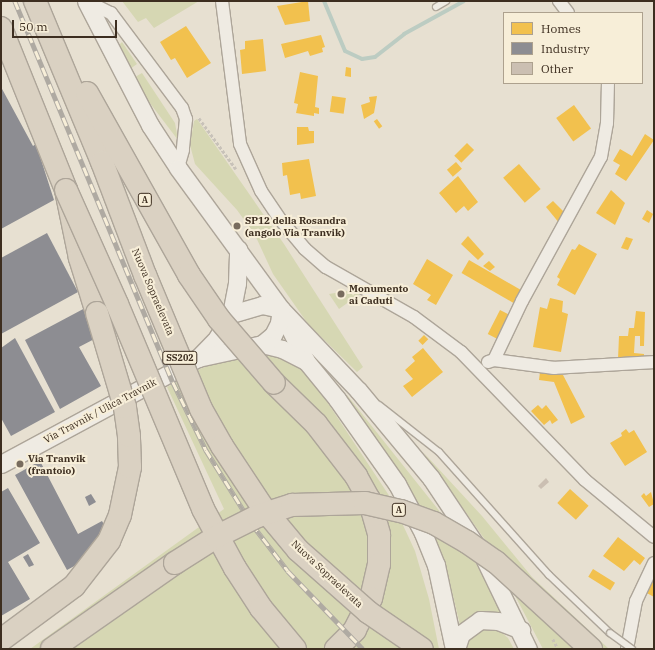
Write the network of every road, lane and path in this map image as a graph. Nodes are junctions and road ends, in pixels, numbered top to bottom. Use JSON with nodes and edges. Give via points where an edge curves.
{"nodes":[{"id":1,"x":35,"y":1,"type":"edge"},
{"id":2,"x":40,"y":1,"type":"edge"},
{"id":3,"x":86,"y":1,"type":"edge"},
{"id":4,"x":222,"y":1,"type":"edge"},
{"id":5,"x":446,"y":1,"type":"edge"},
{"id":6,"x":560,"y":1,"type":"edge"},
{"id":7,"x":436,"y":7,"type":"dead end"},
{"id":8,"x":567,"y":12,"type":"edge"},
{"id":9,"x":1,"y":28,"type":"edge"},
{"id":10,"x":608,"y":84,"type":"edge"},
{"id":11,"x":178,"y":168,"type":"junction"},
{"id":12,"x":66,"y":190,"type":"junction"},
{"id":13,"x":238,"y":249,"type":"junction"},
{"id":14,"x":281,"y":309,"type":"junction"},
{"id":15,"x":230,"y":314,"type":"junction"},
{"id":16,"x":262,"y":344,"type":"junction"},
{"id":17,"x":198,"y":358,"type":"junction"},
{"id":18,"x":494,"y":360,"type":"junction"},
{"id":19,"x":306,"y":361,"type":"junction"},
{"id":20,"x":654,"y":362,"type":"edge"},
{"id":21,"x":479,"y":368,"type":"junction"},
{"id":22,"x":358,"y":390,"type":"junction"},
{"id":23,"x":1,"y":464,"type":"edge"},
{"id":24,"x":654,"y":537,"type":"edge"},
{"id":25,"x":654,"y":563,"type":"edge"},
{"id":26,"x":521,"y":630,"type":"junction"},
{"id":27,"x":1,"y":640,"type":"edge"},
{"id":28,"x":52,"y":649,"type":"edge"},
{"id":29,"x":295,"y":649,"type":"edge"},
{"id":30,"x":336,"y":649,"type":"edge"},
{"id":31,"x":422,"y":649,"type":"edge"},
{"id":32,"x":455,"y":649,"type":"edge"},
{"id":33,"x":528,"y":649,"type":"edge"},
{"id":34,"x":591,"y":649,"type":"edge"},
{"id":35,"x":627,"y":649,"type":"edge"},
{"id":36,"x":632,"y":649,"type":"edge"}],
"edges":[{"from":1,"to":31,"type":"highway","name":"Nuova Sopraelevata","number":"SS202","bridge":true,"via":[[201,409],[222,446],[262,508],[298,550],[368,612]]},
{"from":2,"to":30,"type":"highway","number":"A","bridge":true,"via":[[94,107],[189,275],[219,319],[274,384],[316,424],[352,470],[369,499],[379,535],[378,564],[371,598],[355,630]]},
{"from":3,"to":11,"type":"main road","via":[[150,125]]},
{"from":3,"to":11,"type":"street","via":[[111,13],[182,108],[186,119],[183,150]]},
{"from":4,"to":21,"type":"street","via":[[240,144],[261,191],[279,218],[305,249],[326,268],[343,280],[414,317]]},
{"from":5,"to":7,"type":"lane"},
{"from":6,"to":8,"type":"street"},
{"from":9,"to":12,"type":"highway"},
{"from":10,"to":18,"type":"street","via":[[607,123],[601,157],[522,302]]},
{"from":11,"to":13,"type":"main road"},
{"from":12,"to":27,"type":"highway","bridge":true,"via":[[80,258],[125,407],[130,467],[127,491],[109,541],[94,563],[74,586]]},
{"from":12,"to":29,"type":"highway","bridge":true,"via":[[203,509],[242,579]]},
{"from":13,"to":14,"type":"main road"},
{"from":13,"to":15,"type":"main road","name":"Via Travnik / Ulica Travnik","via":[[236,283]]},
{"from":14,"to":15,"type":"main road","via":[[262,305]]},
{"from":14,"to":16,"type":"main road","via":[[279,323],[273,335]]},
{"from":14,"to":19,"type":"main road"},
{"from":14,"to":22,"type":"main road"},
{"from":15,"to":17,"type":"main road","name":"Via Travnik / Ulica Travnik","via":[[216,338]]},
{"from":16,"to":17,"type":"main road","name":"Via Travnik / Ulica Travnik"},
{"from":16,"to":19,"type":"main road","name":"Via Travnik / Ulica Travnik","via":[[282,349]]},
{"from":17,"to":23,"type":"main road","name":"Via Travnik / Ulica Travnik"},
{"from":18,"to":20,"type":"street","via":[[554,368]]},
{"from":18,"to":21,"type":"street"},
{"from":19,"to":32,"type":"main road","via":[[337,399],[397,484],[423,534],[436,565]]},
{"from":21,"to":24,"type":"street","via":[[585,480]]},
{"from":22,"to":26,"type":"main road","via":[[393,429],[458,517],[483,556]]},
{"from":22,"to":36,"type":"lane","bridge":true,"via":[[439,452],[549,575],[610,634]]},
{"from":25,"to":35,"type":"street","via":[[636,601]]},
{"from":26,"to":32,"type":"main road","via":[[498,621],[480,620],[461,634]]},
{"from":26,"to":33,"type":"main road"},
{"from":28,"to":34,"type":"highway","number":"A","bridge":true,"via":[[216,537],[258,516],[292,505],[329,502],[365,503],[401,511],[434,523],[496,562]]}]}
